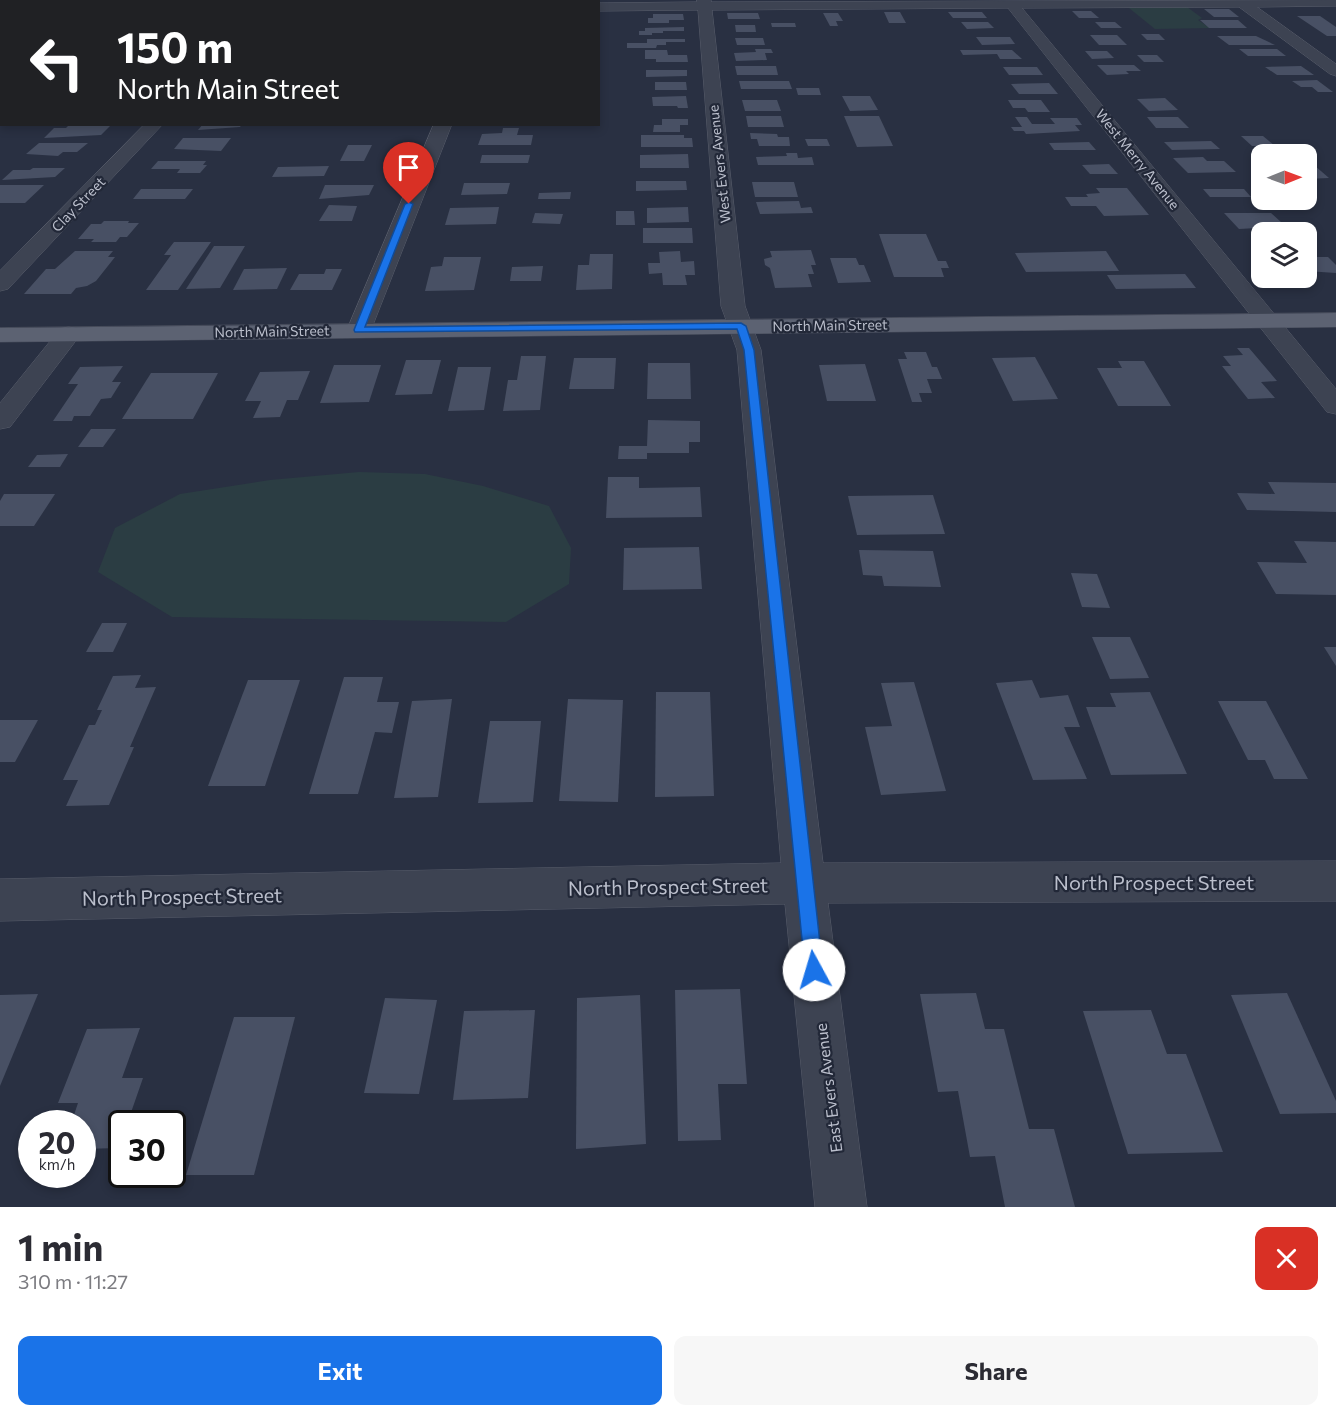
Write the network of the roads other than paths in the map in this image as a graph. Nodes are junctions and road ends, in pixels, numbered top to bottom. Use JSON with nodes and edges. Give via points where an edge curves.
{"nodes":[{"id":1,"x":1241,"y":1,"type":"edge"},
{"id":2,"x":1010,"y":2,"type":"edge"},
{"id":3,"x":1336,"y":2,"type":"edge"},
{"id":4,"x":704,"y":3,"type":"edge"},
{"id":5,"x":600,"y":7,"type":"edge"},
{"id":6,"x":1336,"y":71,"type":"edge"},
{"id":7,"x":153,"y":126,"type":"edge"},
{"id":8,"x":442,"y":126,"type":"edge"},
{"id":9,"x":0,"y":284,"type":"edge"},
{"id":10,"x":1336,"y":320,"type":"edge"},
{"id":11,"x":1266,"y":321,"type":"junction"},
{"id":12,"x":741,"y":326,"type":"junction"},
{"id":13,"x":359,"y":330,"type":"junction"},
{"id":14,"x":69,"y":334,"type":"junction"},
{"id":15,"x":0,"y":335,"type":"edge"},
{"id":16,"x":1336,"y":406,"type":"edge"},
{"id":17,"x":0,"y":421,"type":"edge"},
{"id":18,"x":1336,"y":881,"type":"edge"},
{"id":19,"x":804,"y":883,"type":"junction"},
{"id":20,"x":0,"y":900,"type":"edge"},
{"id":21,"x":841,"y":1207,"type":"edge"}],
"edges":[{"from":1,"to":2,"type":"street"},
{"from":1,"to":3,"type":"street"},
{"from":1,"to":6,"type":"street"},
{"from":2,"to":4,"type":"street"},
{"from":2,"to":11,"type":"street","name":"West Merry Avenue"},
{"from":4,"to":5,"type":"street"},
{"from":4,"to":12,"type":"street","name":"West Evers Avenue","via":[[733,302]]},
{"from":7,"to":9,"type":"street","name":"Clay Street"},
{"from":8,"to":13,"type":"street"},
{"from":10,"to":11,"type":"main road","name":"North Main Street"},
{"from":11,"to":12,"type":"main road","name":"North Main Street"},
{"from":11,"to":16,"type":"street","name":"West Merry Avenue"},
{"from":12,"to":13,"type":"main road","name":"North Main Street"},
{"from":12,"to":19,"type":"street","name":"East Evers Avenue","via":[[750,362]]},
{"from":13,"to":14,"type":"main road","name":"North Main Street"},
{"from":14,"to":15,"type":"main road","name":"North Main Street"},
{"from":14,"to":17,"type":"street"},
{"from":18,"to":19,"type":"street","name":"North Prospect Street"},
{"from":19,"to":20,"type":"street","name":"North Prospect Street"},
{"from":19,"to":21,"type":"street","name":"East Evers Avenue"}]}
